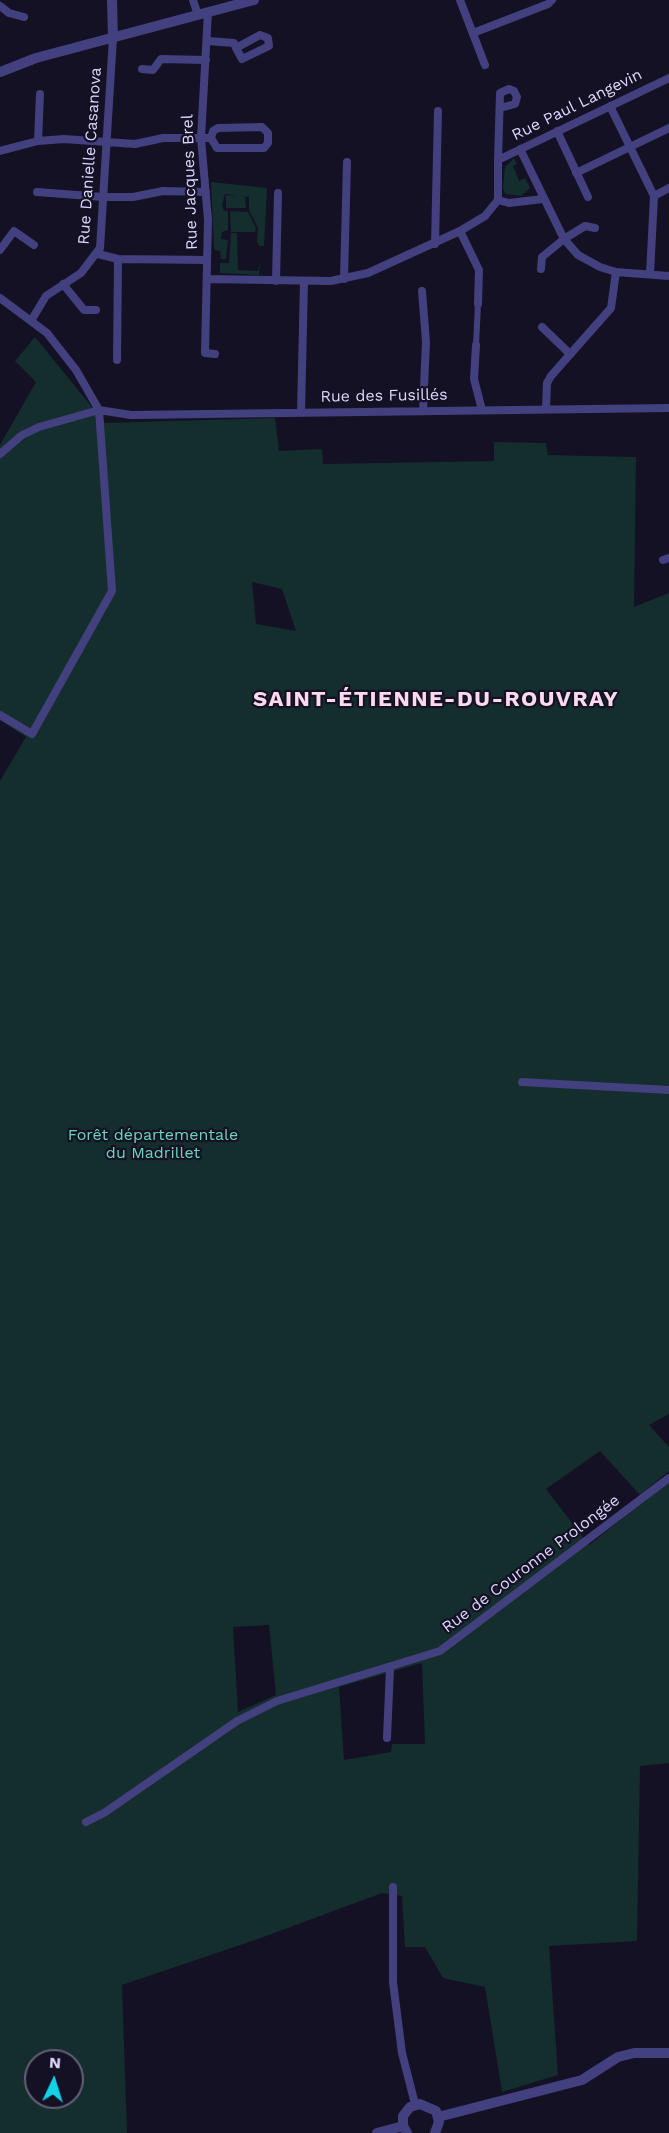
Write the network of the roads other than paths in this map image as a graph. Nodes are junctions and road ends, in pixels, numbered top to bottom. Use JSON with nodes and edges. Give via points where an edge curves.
{"nodes":[{"id":1,"x":112,"y":0,"type":"edge"},
{"id":2,"x":193,"y":0,"type":"edge"},
{"id":3,"x":253,"y":0,"type":"edge"},
{"id":4,"x":460,"y":0,"type":"edge"},
{"id":5,"x":552,"y":0,"type":"edge"},
{"id":6,"x":0,"y":6,"type":"edge"},
{"id":7,"x":203,"y":14,"type":"junction"},
{"id":8,"x":24,"y":17,"type":"dead end"},
{"id":9,"x":473,"y":33,"type":"junction"},
{"id":10,"x":113,"y":38,"type":"junction"},
{"id":11,"x":208,"y":41,"type":"junction"},
{"id":12,"x":236,"y":48,"type":"dead end"},
{"id":13,"x":206,"y":60,"type":"junction"},
{"id":14,"x":485,"y":65,"type":"dead end"},
{"id":15,"x":142,"y":69,"type":"dead end"},
{"id":16,"x":0,"y":72,"type":"edge"},
{"id":17,"x":669,"y":78,"type":"edge"},
{"id":18,"x":40,"y":94,"type":"dead end"},
{"id":19,"x":610,"y":106,"type":"junction"},
{"id":20,"x":500,"y":108,"type":"dead end"},
{"id":21,"x":438,"y":111,"type":"dead end"},
{"id":22,"x":669,"y":128,"type":"edge"},
{"id":23,"x":557,"y":131,"type":"junction"},
{"id":24,"x":201,"y":138,"type":"junction"},
{"id":25,"x":211,"y":138,"type":"junction"},
{"id":26,"x":38,"y":141,"type":"junction"},
{"id":27,"x":107,"y":142,"type":"junction"},
{"id":28,"x":629,"y":147,"type":"junction"},
{"id":29,"x":520,"y":149,"type":"junction"},
{"id":30,"x":0,"y":151,"type":"edge"},
{"id":31,"x":498,"y":159,"type":"junction"},
{"id":32,"x":347,"y":162,"type":"dead end"},
{"id":33,"x":576,"y":173,"type":"junction"},
{"id":34,"x":669,"y":188,"type":"edge"},
{"id":35,"x":37,"y":192,"type":"dead end"},
{"id":36,"x":206,"y":192,"type":"junction"},
{"id":37,"x":278,"y":193,"type":"dead end"},
{"id":38,"x":654,"y":196,"type":"junction"},
{"id":39,"x":103,"y":197,"type":"junction"},
{"id":40,"x":588,"y":197,"type":"dead end"},
{"id":41,"x":543,"y":199,"type":"junction"},
{"id":42,"x":498,"y":200,"type":"junction"},
{"id":43,"x":595,"y":228,"type":"dead end"},
{"id":44,"x":460,"y":231,"type":"junction"},
{"id":45,"x":564,"y":239,"type":"junction"},
{"id":46,"x":435,"y":244,"type":"junction"},
{"id":47,"x":34,"y":245,"type":"dead end"},
{"id":48,"x":0,"y":250,"type":"edge"},
{"id":49,"x":98,"y":254,"type":"junction"},
{"id":50,"x":118,"y":259,"type":"junction"},
{"id":51,"x":207,"y":260,"type":"junction"},
{"id":52,"x":541,"y":269,"type":"dead end"},
{"id":53,"x":616,"y":272,"type":"junction"},
{"id":54,"x":650,"y":274,"type":"junction"},
{"id":55,"x":669,"y":276,"type":"edge"},
{"id":56,"x":207,"y":279,"type":"junction"},
{"id":57,"x":344,"y":279,"type":"junction"},
{"id":58,"x":276,"y":281,"type":"junction"},
{"id":59,"x":304,"y":281,"type":"junction"},
{"id":60,"x":63,"y":284,"type":"junction"},
{"id":61,"x":422,"y":291,"type":"dead end"},
{"id":62,"x":0,"y":298,"type":"edge"},
{"id":63,"x":478,"y":304,"type":"joint"},
{"id":64,"x":96,"y":310,"type":"dead end"},
{"id":65,"x":31,"y":321,"type":"junction"},
{"id":66,"x":542,"y":327,"type":"dead end"},
{"id":67,"x":476,"y":345,"type":"joint"},
{"id":68,"x":215,"y":354,"type":"dead end"},
{"id":69,"x":570,"y":354,"type":"junction"},
{"id":70,"x":117,"y":360,"type":"dead end"},
{"id":71,"x":669,"y":408,"type":"edge"},
{"id":72,"x":546,"y":409,"type":"junction"},
{"id":73,"x":99,"y":410,"type":"junction"},
{"id":74,"x":482,"y":410,"type":"junction"},
{"id":75,"x":423,"y":411,"type":"junction"},
{"id":76,"x":301,"y":412,"type":"junction"},
{"id":77,"x":0,"y":454,"type":"edge"},
{"id":78,"x":0,"y":716,"type":"edge"},
{"id":79,"x":522,"y":1082,"type":"dead end"},
{"id":80,"x":669,"y":1090,"type":"edge"},
{"id":81,"x":669,"y":1478,"type":"edge"},
{"id":82,"x":390,"y":1668,"type":"junction"},
{"id":83,"x":387,"y":1738,"type":"dead end"},
{"id":84,"x":86,"y":1822,"type":"dead end"},
{"id":85,"x":393,"y":1887,"type":"dead end"},
{"id":86,"x":669,"y":2053,"type":"edge"},
{"id":87,"x":415,"y":2104,"type":"junction"},
{"id":88,"x":438,"y":2117,"type":"junction"},
{"id":89,"x":405,"y":2130,"type":"edge"},
{"id":90,"x":377,"y":2133,"type":"edge"},
{"id":91,"x":435,"y":2133,"type":"edge"}],
"edges":[{"from":1,"to":10,"type":"street","name":"Rue Danielle Casanova"},
{"from":2,"to":7,"type":"street","name":"Rue Jacques Brel"},
{"from":3,"to":7,"type":"street"},
{"from":4,"to":9,"type":"street"},
{"from":5,"to":9,"type":"street"},
{"from":6,"to":8,"type":"street"},
{"from":7,"to":10,"type":"street"},
{"from":7,"to":11,"type":"street","name":"Rue Jacques Brel"},
{"from":9,"to":14,"type":"street"},
{"from":10,"to":16,"type":"street"},
{"from":10,"to":27,"type":"street","name":"Rue Danielle Casanova"},
{"from":11,"to":12,"type":"street","via":[[234,43]]},
{"from":11,"to":13,"type":"street","name":"Rue Jacques Brel"},
{"from":13,"to":15,"type":"street","via":[[161,59],[153,70]]},
{"from":13,"to":24,"type":"street","name":"Rue Jacques Brel"},
{"from":17,"to":19,"type":"street","name":"Rue Paul Langevin"},
{"from":18,"to":26,"type":"street"},
{"from":19,"to":23,"type":"street","name":"Rue Paul Langevin"},
{"from":19,"to":28,"type":"street"},
{"from":20,"to":31,"type":"street"},
{"from":21,"to":46,"type":"street"},
{"from":22,"to":28,"type":"street"},
{"from":23,"to":29,"type":"street","name":"Rue Paul Langevin"},
{"from":23,"to":33,"type":"street"},
{"from":24,"to":25,"type":"street"},
{"from":24,"to":27,"type":"street","via":[[163,138],[135,144]]},
{"from":24,"to":36,"type":"street","name":"Rue Jacques Brel"},
{"from":25,"to":25,"type":"street","via":[[217,148],[264,148],[268,143],[268,134],[262,127],[218,128]]},
{"from":26,"to":27,"type":"street"},
{"from":26,"to":30,"type":"street"},
{"from":27,"to":39,"type":"street","name":"Rue Danielle Casanova"},
{"from":28,"to":33,"type":"street"},
{"from":28,"to":38,"type":"street"},
{"from":29,"to":31,"type":"street","name":"Rue Paul Langevin"},
{"from":29,"to":41,"type":"street"},
{"from":31,"to":42,"type":"street"},
{"from":32,"to":57,"type":"street"},
{"from":33,"to":40,"type":"street"},
{"from":34,"to":38,"type":"street"},
{"from":35,"to":39,"type":"street"},
{"from":36,"to":39,"type":"street","via":[[163,191]]},
{"from":36,"to":51,"type":"street","name":"Rue Jacques Brel"},
{"from":37,"to":58,"type":"street"},
{"from":38,"to":54,"type":"street"},
{"from":39,"to":49,"type":"street","name":"Rue Danielle Casanova"},
{"from":41,"to":42,"type":"street","via":[[509,203]]},
{"from":41,"to":45,"type":"street"},
{"from":42,"to":44,"type":"street","via":[[485,216]]},
{"from":43,"to":45,"type":"street","via":[[585,226]]},
{"from":44,"to":46,"type":"street"},
{"from":44,"to":63,"type":"street","via":[[479,270]]},
{"from":45,"to":52,"type":"street","via":[[542,257]]},
{"from":45,"to":53,"type":"street","via":[[578,255]]},
{"from":46,"to":57,"type":"street","via":[[368,273]]},
{"from":47,"to":48,"type":"street","via":[[14,231]]},
{"from":49,"to":50,"type":"street"},
{"from":49,"to":60,"type":"street","name":"Rue Danielle Casanova","via":[[81,273]]},
{"from":50,"to":51,"type":"street"},
{"from":50,"to":70,"type":"street"},
{"from":51,"to":56,"type":"street","name":"Rue Jacques Brel"},
{"from":53,"to":54,"type":"street"},
{"from":53,"to":69,"type":"street","via":[[611,308]]},
{"from":54,"to":55,"type":"street"},
{"from":56,"to":58,"type":"street"},
{"from":56,"to":68,"type":"street","name":"Rue Jacques Brel","via":[[205,353]]},
{"from":57,"to":59,"type":"street"},
{"from":58,"to":59,"type":"street"},
{"from":59,"to":76,"type":"street"},
{"from":60,"to":64,"type":"street","via":[[84,310]]},
{"from":60,"to":65,"type":"street","name":"Rue Danielle Casanova","via":[[46,296]]},
{"from":61,"to":75,"type":"street","via":[[426,342]]},
{"from":62,"to":65,"type":"street"},
{"from":63,"to":67,"type":"street"},
{"from":65,"to":73,"type":"street","via":[[47,333],[66,357]]},
{"from":66,"to":69,"type":"street"},
{"from":67,"to":74,"type":"street","via":[[474,379]]},
{"from":69,"to":72,"type":"street","via":[[547,383]]},
{"from":71,"to":72,"type":"street","name":"Rue des Fusillés"},
{"from":72,"to":74,"type":"street","name":"Rue des Fusillés"},
{"from":73,"to":76,"type":"street","name":"Rue des Fusillés","via":[[131,415]]},
{"from":73,"to":77,"type":"street","via":[[39,427],[22,435]]},
{"from":73,"to":78,"type":"street","via":[[112,591],[32,734]]},
{"from":74,"to":75,"type":"street","name":"Rue des Fusillés"},
{"from":75,"to":76,"type":"street","name":"Rue des Fusillés"},
{"from":79,"to":80,"type":"street"},
{"from":81,"to":82,"type":"street","name":"Rue de Couronne Prolongée","via":[[449,1645]]},
{"from":82,"to":83,"type":"street"},
{"from":82,"to":84,"type":"street","name":"Rue de Couronne Prolongée","via":[[277,1701],[237,1721]]},
{"from":85,"to":87,"type":"street","via":[[394,2000]]},
{"from":86,"to":88,"type":"street","via":[[618,2057],[582,2080]]},
{"from":87,"to":88,"type":"street","via":[[426,2104]]},
{"from":87,"to":89,"type":"street","via":[[406,2111]]},
{"from":88,"to":91,"type":"street"},
{"from":89,"to":90,"type":"street"}]}
